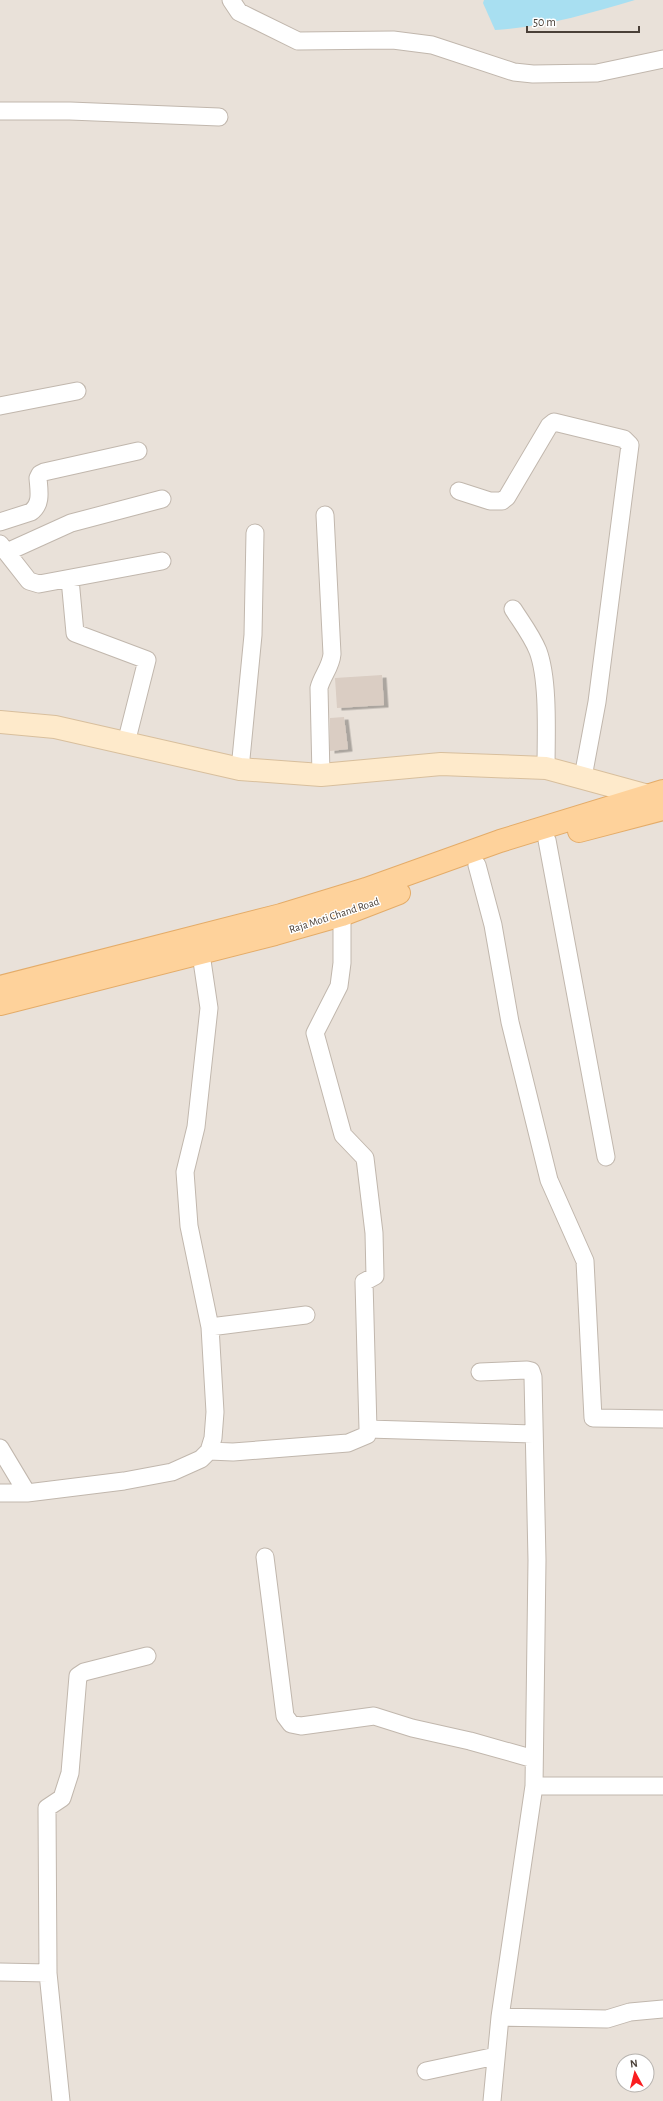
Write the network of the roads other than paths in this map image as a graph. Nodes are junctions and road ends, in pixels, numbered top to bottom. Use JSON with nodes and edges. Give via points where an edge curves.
{"nodes":[{"id":1,"x":231,"y":0,"type":"edge"},
{"id":2,"x":663,"y":59,"type":"edge"},
{"id":3,"x":0,"y":112,"type":"edge"},
{"id":4,"x":219,"y":117,"type":"dead end"},
{"id":5,"x":77,"y":391,"type":"dead end"},
{"id":6,"x":0,"y":406,"type":"edge"},
{"id":7,"x":138,"y":451,"type":"dead end"},
{"id":8,"x":459,"y":491,"type":"dead end"},
{"id":9,"x":162,"y":499,"type":"dead end"},
{"id":10,"x":326,"y":515,"type":"dead end"},
{"id":11,"x":0,"y":522,"type":"edge"},
{"id":12,"x":255,"y":533,"type":"dead end"},
{"id":13,"x":3,"y":548,"type":"edge"},
{"id":14,"x":162,"y":561,"type":"dead end"},
{"id":15,"x":70,"y":579,"type":"junction"},
{"id":16,"x":513,"y":609,"type":"dead end"},
{"id":17,"x":0,"y":722,"type":"edge"},
{"id":18,"x":126,"y":743,"type":"junction"},
{"id":19,"x":546,"y":768,"type":"junction"},
{"id":20,"x":240,"y":769,"type":"junction"},
{"id":21,"x":321,"y":775,"type":"junction"},
{"id":22,"x":583,"y":777,"type":"junction"},
{"id":23,"x":654,"y":793,"type":"edge"},
{"id":24,"x":663,"y":808,"type":"edge"},
{"id":25,"x":547,"y":840,"type":"junction"},
{"id":26,"x":477,"y":865,"type":"junction"},
{"id":27,"x":342,"y":915,"type":"junction"},
{"id":28,"x":201,"y":954,"type":"junction"},
{"id":29,"x":0,"y":987,"type":"edge"},
{"id":30,"x":0,"y":1004,"type":"edge"},
{"id":31,"x":606,"y":1157,"type":"dead end"},
{"id":32,"x":306,"y":1315,"type":"dead end"},
{"id":33,"x":210,"y":1327,"type":"junction"},
{"id":34,"x":480,"y":1372,"type":"dead end"},
{"id":35,"x":663,"y":1420,"type":"edge"},
{"id":36,"x":368,"y":1429,"type":"junction"},
{"id":37,"x":533,"y":1434,"type":"junction"},
{"id":38,"x":0,"y":1448,"type":"edge"},
{"id":39,"x":209,"y":1451,"type":"junction"},
{"id":40,"x":0,"y":1493,"type":"edge"},
{"id":41,"x":27,"y":1493,"type":"junction"},
{"id":42,"x":264,"y":1557,"type":"dead end"},
{"id":43,"x":147,"y":1656,"type":"dead end"},
{"id":44,"x":534,"y":1759,"type":"junction"},
{"id":45,"x":534,"y":1786,"type":"junction"},
{"id":46,"x":663,"y":1786,"type":"edge"},
{"id":47,"x":0,"y":1972,"type":"edge"},
{"id":48,"x":48,"y":1973,"type":"junction"},
{"id":49,"x":663,"y":2009,"type":"edge"},
{"id":50,"x":500,"y":2018,"type":"junction"},
{"id":51,"x":496,"y":2056,"type":"junction"},
{"id":52,"x":426,"y":2072,"type":"dead end"},
{"id":53,"x":61,"y":2101,"type":"edge"},
{"id":54,"x":492,"y":2101,"type":"edge"}],
"edges":[{"from":1,"to":2,"type":"street","via":[[239,12],[298,41],[394,40],[424,44],[514,72],[597,73]]},
{"from":3,"to":4,"type":"street","via":[[70,111]]},
{"from":5,"to":6,"type":"street"},
{"from":7,"to":11,"type":"street","via":[[40,474],[39,504],[36,509]]},
{"from":8,"to":22,"type":"street","via":[[490,501],[502,501],[554,422],[624,439],[630,445],[597,702]]},
{"from":9,"to":13,"type":"street","via":[[71,523]]},
{"from":10,"to":21,"type":"street","via":[[332,654],[319,688]]},
{"from":12,"to":20,"type":"street","via":[[253,635]]},
{"from":13,"to":15,"type":"street","via":[[34,584]]},
{"from":14,"to":15,"type":"street"},
{"from":15,"to":18,"type":"street","via":[[75,633],[147,660]]},
{"from":16,"to":19,"type":"street","via":[[532,637],[539,653],[545,695]]},
{"from":17,"to":18,"type":"street","via":[[55,727]]},
{"from":18,"to":20,"type":"street"},
{"from":19,"to":21,"type":"street","via":[[441,764]]},
{"from":19,"to":22,"type":"street"},
{"from":20,"to":21,"type":"street"},
{"from":22,"to":23,"type":"street"},
{"from":23,"to":24,"type":"street"},
{"from":23,"to":29,"type":"main road","via":[[500,841],[366,890],[295,911]]},
{"from":24,"to":25,"type":"main road","name":"Raja Moti Chand Road"},
{"from":25,"to":26,"type":"main road","name":"Raja Moti Chand Road"},
{"from":25,"to":31,"type":"street"},
{"from":26,"to":27,"type":"main road","name":"Raja Moti Chand Road"},
{"from":26,"to":35,"type":"street","via":[[493,925],[510,1022],[549,1180],[585,1260],[593,1418]]},
{"from":27,"to":28,"type":"main road","name":"Raja Moti Chand Road"},
{"from":27,"to":36,"type":"street","via":[[342,963],[339,986],[316,1034],[343,1136],[365,1158],[374,1233],[375,1276],[364,1282]]},
{"from":28,"to":30,"type":"main road","name":"Raja Moti Chand Road"},
{"from":28,"to":33,"type":"street","via":[[209,1008],[196,1127],[185,1172],[189,1226]]},
{"from":32,"to":33,"type":"street"},
{"from":33,"to":39,"type":"street","via":[[215,1412],[214,1438]]},
{"from":34,"to":37,"type":"street","via":[[531,1371]]},
{"from":36,"to":37,"type":"street"},
{"from":36,"to":39,"type":"street","via":[[366,1435],[348,1443],[233,1452]]},
{"from":37,"to":44,"type":"street","via":[[537,1560]]},
{"from":38,"to":41,"type":"street"},
{"from":39,"to":41,"type":"street","via":[[201,1459],[172,1472],[124,1481]]},
{"from":40,"to":41,"type":"street"},
{"from":42,"to":44,"type":"street","via":[[285,1716],[292,1724],[301,1726],[374,1716]]},
{"from":43,"to":48,"type":"street","via":[[84,1672],[76,1680],[70,1773],[62,1798],[46,1808]]},
{"from":44,"to":45,"type":"street"},
{"from":45,"to":46,"type":"street"},
{"from":45,"to":50,"type":"street"},
{"from":47,"to":48,"type":"street"},
{"from":48,"to":53,"type":"street"},
{"from":49,"to":50,"type":"street","via":[[630,2012],[607,2019]]},
{"from":50,"to":51,"type":"street"},
{"from":51,"to":52,"type":"street"},
{"from":51,"to":54,"type":"street"}]}
